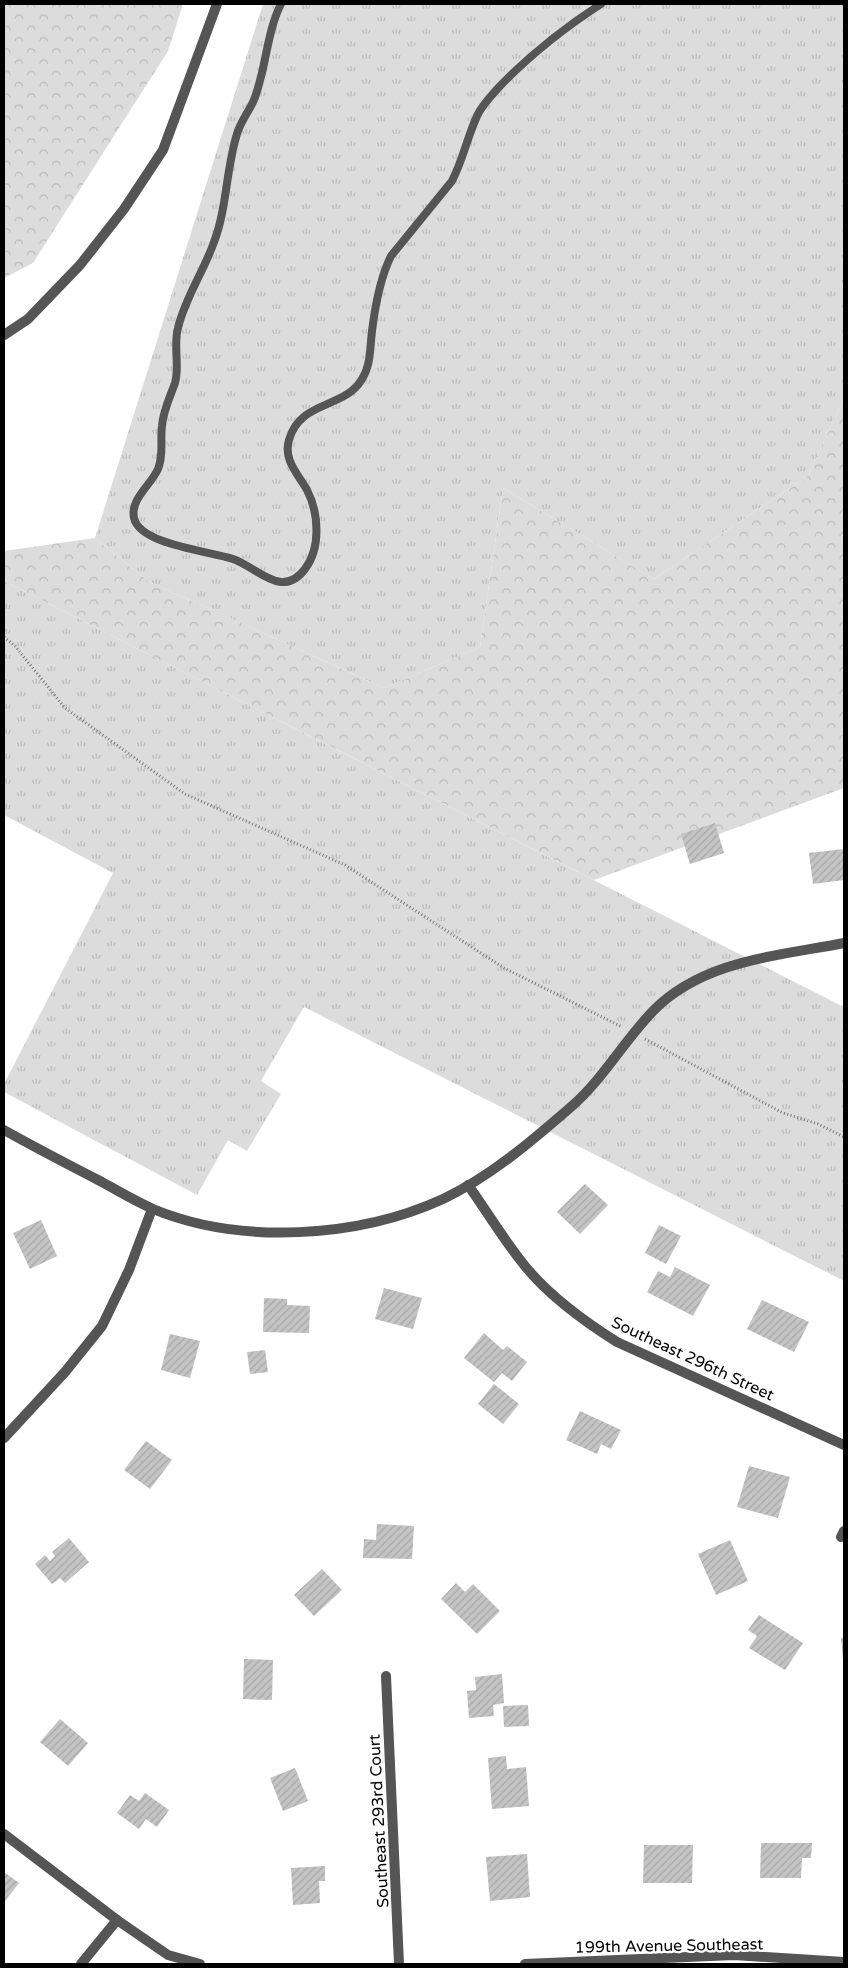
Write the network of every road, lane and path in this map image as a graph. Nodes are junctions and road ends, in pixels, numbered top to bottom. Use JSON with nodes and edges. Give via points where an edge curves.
{"nodes":[{"id":1,"x":217,"y":4,"type":"edge"},
{"id":2,"x":281,"y":4,"type":"edge"},
{"id":3,"x":601,"y":4,"type":"edge"},
{"id":4,"x":4,"y":335,"type":"edge"},
{"id":5,"x":4,"y":637,"type":"edge"},
{"id":6,"x":844,"y":943,"type":"edge"},
{"id":7,"x":634,"y":1033,"type":"junction"},
{"id":8,"x":4,"y":1130,"type":"edge"},
{"id":9,"x":844,"y":1137,"type":"edge"},
{"id":10,"x":468,"y":1185,"type":"junction"},
{"id":11,"x":152,"y":1209,"type":"junction"},
{"id":12,"x":4,"y":1438,"type":"edge"},
{"id":13,"x":844,"y":1445,"type":"edge"},
{"id":14,"x":386,"y":1676,"type":"dead end"},
{"id":15,"x":4,"y":1834,"type":"edge"},
{"id":16,"x":116,"y":1920,"type":"junction"},
{"id":17,"x":844,"y":1962,"type":"edge"},
{"id":18,"x":81,"y":1964,"type":"edge"},
{"id":19,"x":200,"y":1964,"type":"edge"},
{"id":20,"x":399,"y":1964,"type":"edge"},
{"id":21,"x":525,"y":1964,"type":"edge"}],
"edges":[{"from":1,"to":4,"type":"street","via":[[158,158],[124,209],[80,265],[28,319]]},
{"from":2,"to":3,"type":"lane","via":[[254,101],[237,132],[215,240],[178,328],[176,379],[162,426],[160,462],[134,510],[138,526],[147,534],[175,546],[236,560],[278,582],[299,576],[313,556],[316,543],[314,508],[308,492],[290,465],[289,440],[297,423],[306,413],[355,390],[362,380],[367,370],[372,325],[384,269],[452,180],[477,116],[488,100],[525,61],[570,24]]},
{"from":5,"to":7,"type":"path","via":[[65,708],[185,794],[345,865],[504,968]]},
{"from":6,"to":7,"type":"street","via":[[723,967],[676,992]]},
{"from":7,"to":9,"type":"path","via":[[783,1113],[818,1124]]},
{"from":7,"to":10,"type":"street","via":[[574,1104],[525,1145]]},
{"from":8,"to":11,"type":"street"},
{"from":10,"to":11,"type":"street","via":[[419,1208],[367,1222],[301,1232],[234,1230],[196,1224]]},
{"from":10,"to":13,"type":"street","name":"Southeast 296th Street","via":[[522,1262],[544,1287],[590,1326],[617,1342]]},
{"from":11,"to":12,"type":"street","via":[[129,1270],[102,1326]]},
{"from":14,"to":20,"type":"street","name":"Southeast 293rd Court"},
{"from":15,"to":16,"type":"street"},
{"from":16,"to":18,"type":"street"},
{"from":16,"to":19,"type":"street","via":[[168,1955]]},
{"from":17,"to":21,"type":"street","name":"199th Avenue Southeast","via":[[734,1955]]}]}
